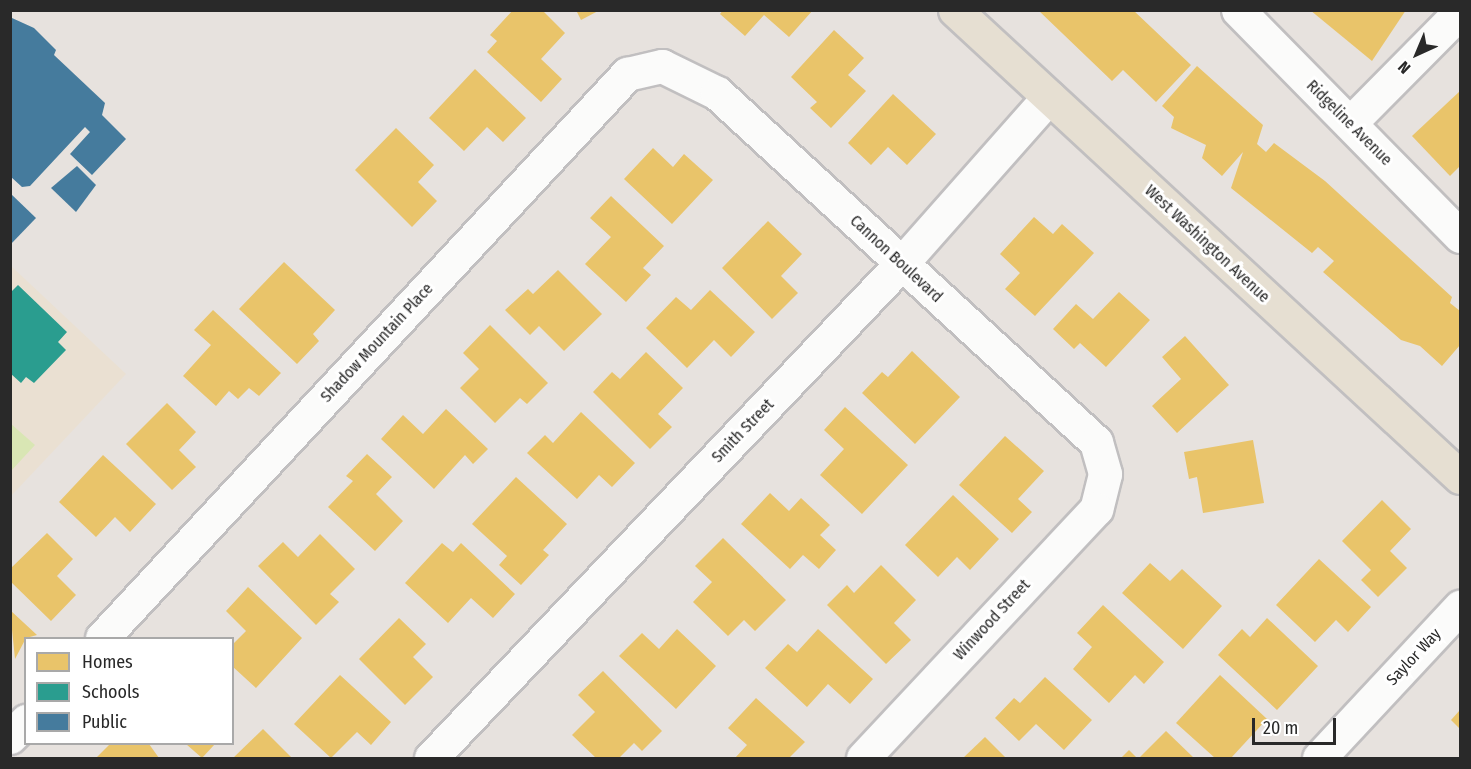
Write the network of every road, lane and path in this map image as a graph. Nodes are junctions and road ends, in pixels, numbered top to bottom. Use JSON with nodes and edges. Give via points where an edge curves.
{"nodes":[{"id":1,"x":955,"y":10,"type":"edge"},
{"id":2,"x":1238,"y":10,"type":"edge"},
{"id":3,"x":1461,"y":12,"type":"edge"},
{"id":4,"x":662,"y":66,"type":"joint"},
{"id":5,"x":1048,"y":97,"type":"junction"},
{"id":6,"x":1350,"y":123,"type":"junction"},
{"id":7,"x":1461,"y":236,"type":"edge"},
{"id":8,"x":901,"y":264,"type":"junction"},
{"id":9,"x":1105,"y":474,"type":"joint"},
{"id":10,"x":1461,"y":477,"type":"edge"},
{"id":11,"x":1461,"y":607,"type":"edge"},
{"id":12,"x":104,"y":637,"type":"edge"},
{"id":13,"x":24,"y":723,"type":"edge"},
{"id":14,"x":10,"y":737,"type":"edge"},
{"id":15,"x":431,"y":759,"type":"edge"},
{"id":16,"x":863,"y":759,"type":"edge"},
{"id":17,"x":1318,"y":759,"type":"edge"}],
"edges":[{"from":1,"to":5,"type":"main road","name":"West Washington Avenue"},
{"from":2,"to":6,"type":"street","name":"Ridgeline Avenue"},
{"from":3,"to":6,"type":"street"},
{"from":4,"to":8,"type":"street","name":"Cannon Boulevard","via":[[717,93]]},
{"from":4,"to":12,"type":"street","name":"Shadow Mountain Place","via":[[627,74]]},
{"from":5,"to":8,"type":"street","name":"Smith Street"},
{"from":5,"to":10,"type":"main road","name":"West Washington Avenue"},
{"from":6,"to":7,"type":"street","name":"Ridgeline Avenue"},
{"from":8,"to":9,"type":"street","name":"Cannon Boulevard","via":[[1096,442]]},
{"from":8,"to":15,"type":"street","name":"Smith Street"},
{"from":9,"to":16,"type":"street","name":"Winwood Street","via":[[1096,509]]},
{"from":11,"to":17,"type":"street","name":"Saylor Way"},
{"from":13,"to":14,"type":"street"}]}
